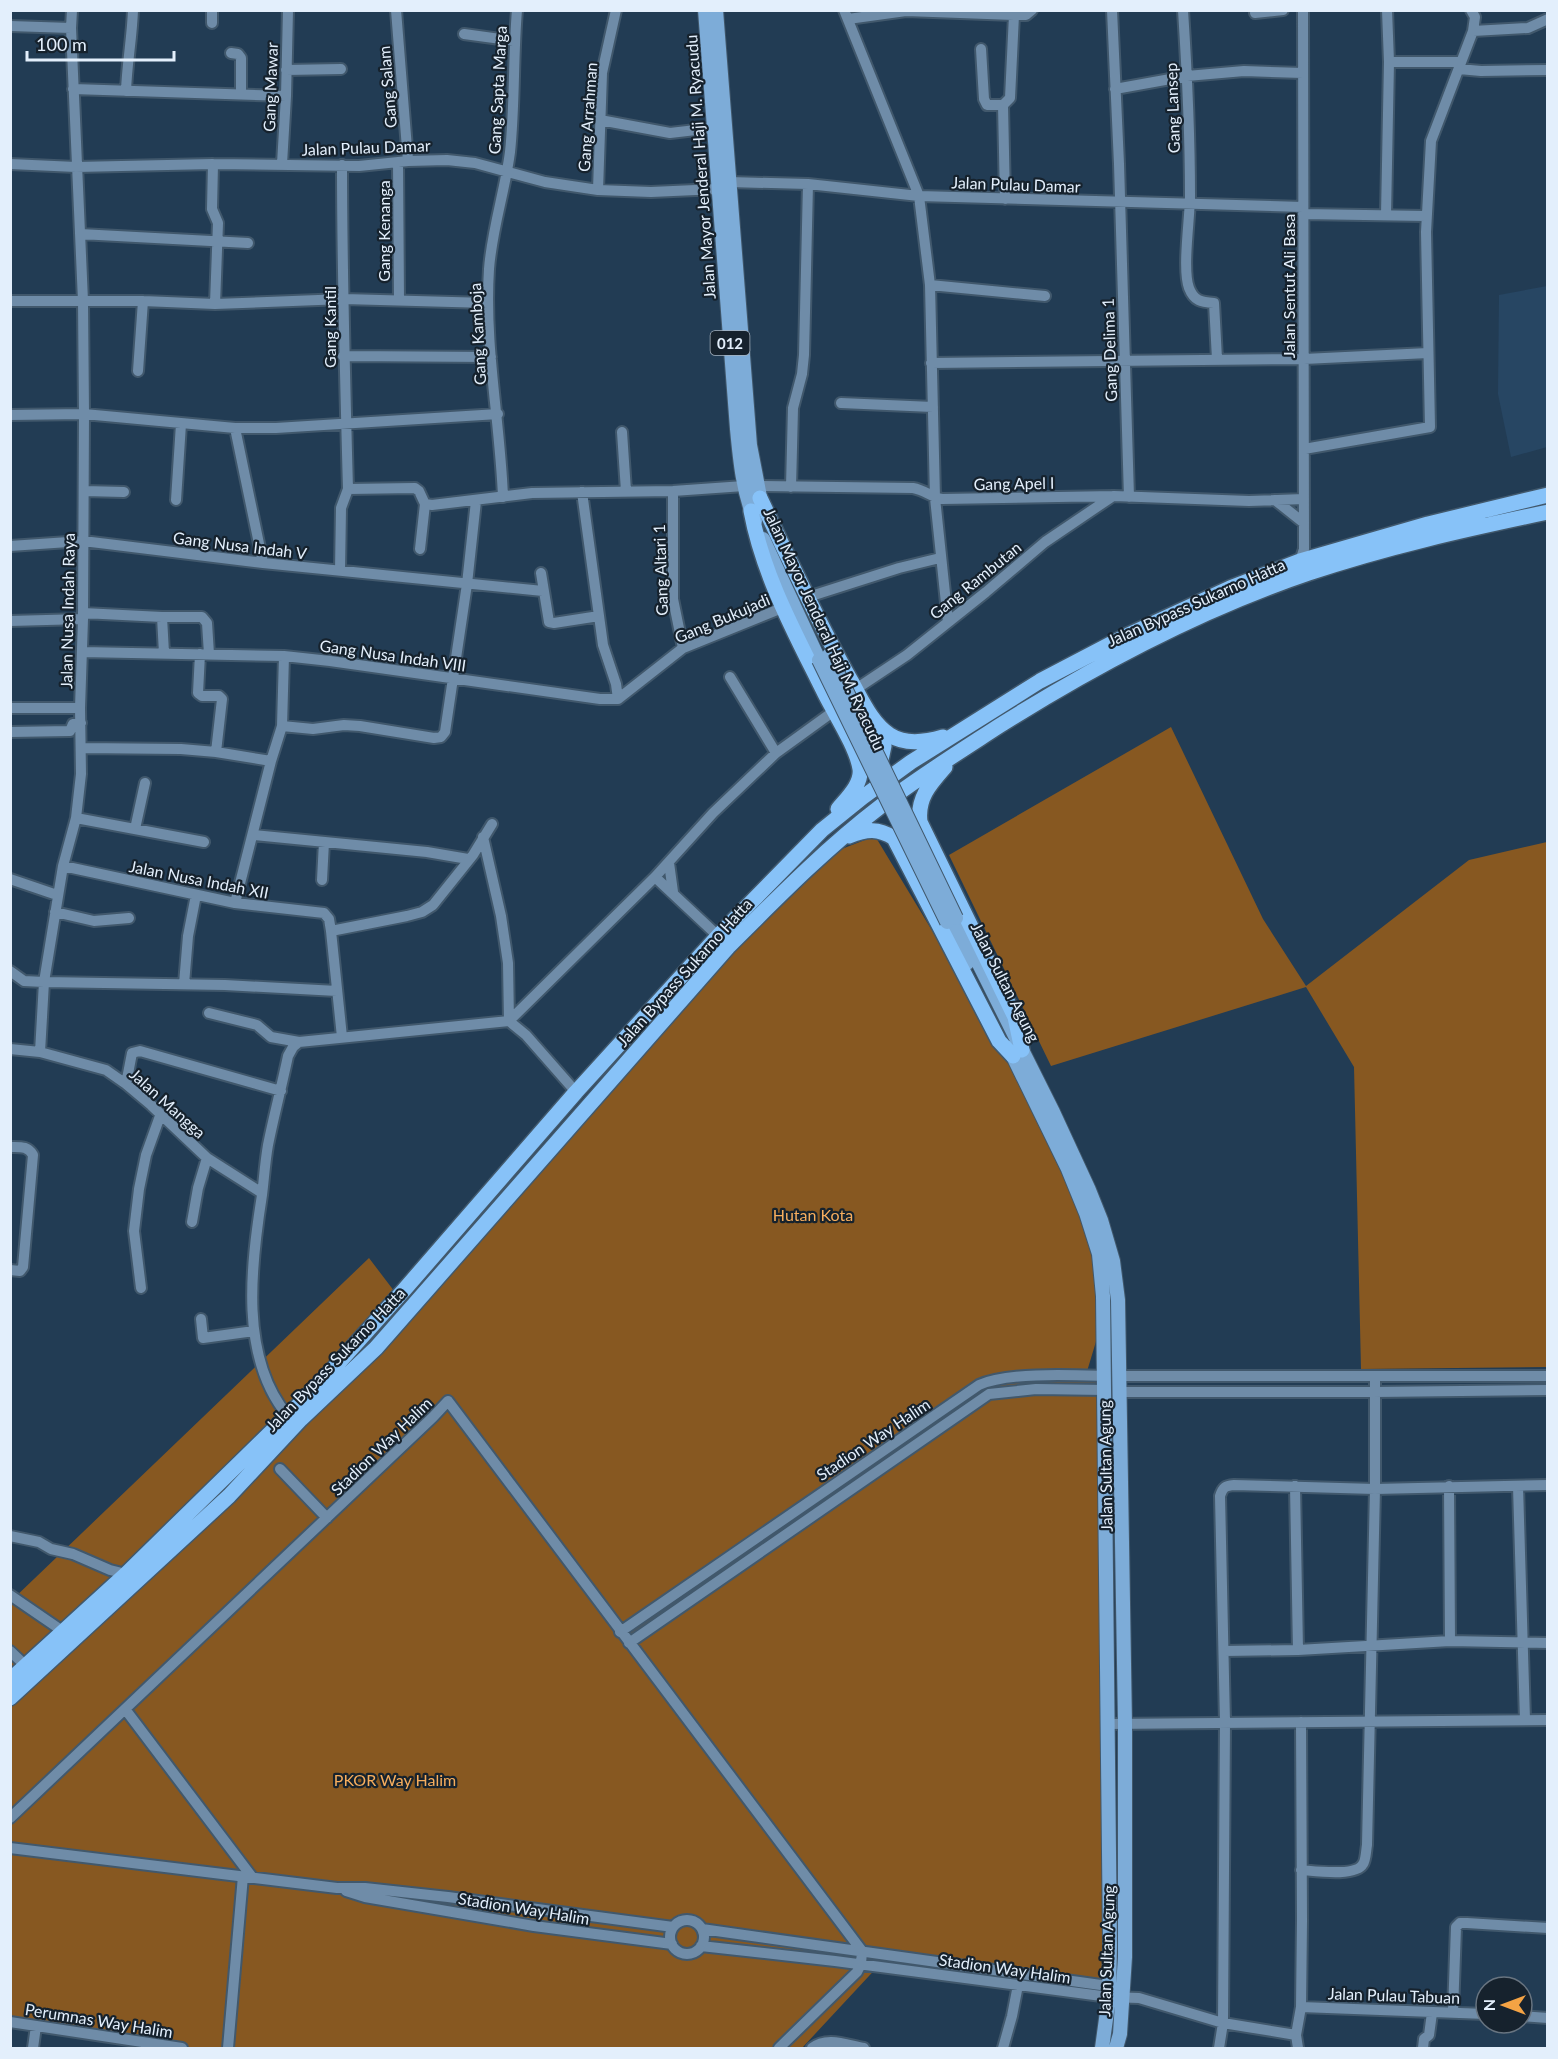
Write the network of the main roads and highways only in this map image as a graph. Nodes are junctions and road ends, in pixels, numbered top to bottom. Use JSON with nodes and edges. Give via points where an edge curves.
{"nodes":[{"id":1,"x":705,"y":10,"type":"edge"},
{"id":2,"x":716,"y":10,"type":"edge"},
{"id":3,"x":724,"y":185,"type":"junction"},
{"id":4,"x":753,"y":495,"type":"junction"},
{"id":5,"x":1548,"y":495,"type":"edge"},
{"id":6,"x":1548,"y":512,"type":"edge"},
{"id":7,"x":867,"y":709,"type":"junction"},
{"id":8,"x":958,"y":732,"type":"junction"},
{"id":9,"x":956,"y":753,"type":"junction"},
{"id":10,"x":857,"y":758,"type":"junction"},
{"id":11,"x":920,"y":822,"type":"junction"},
{"id":12,"x":822,"y":830,"type":"junction"},
{"id":13,"x":894,"y":838,"type":"junction"},
{"id":14,"x":840,"y":840,"type":"junction"},
{"id":15,"x":951,"y":920,"type":"joint"},
{"id":16,"x":1017,"y":1053,"type":"junction"},
{"id":17,"x":610,"y":1055,"type":"junction"},
{"id":18,"x":621,"y":1067,"type":"junction"},
{"id":19,"x":10,"y":1680,"type":"edge"},
{"id":20,"x":10,"y":1698,"type":"edge"},
{"id":21,"x":1116,"y":1993,"type":"junction"},
{"id":22,"x":1102,"y":2049,"type":"edge"},
{"id":23,"x":1116,"y":2049,"type":"edge"}],
"edges":[{"from":1,"to":3,"type":"main road","name":"Jalan Mayor Jenderal Haji M. Ryacudu","number":"012","via":[[713,128]]},
{"from":2,"to":3,"type":"main road","name":"Jalan Mayor Jenderal Haji M. Ryacudu","number":"012"},
{"from":3,"to":4,"type":"main road","name":"Jalan Mayor Jenderal Haji M. Ryacudu","number":"012"},
{"from":4,"to":7,"type":"highway"},
{"from":4,"to":10,"type":"highway","via":[[756,538],[782,608]]},
{"from":4,"to":15,"type":"main road","name":"Jalan Mayor Jenderal Haji M. Ryacudu","number":"012","bridge":true,"via":[[824,657]]},
{"from":5,"to":8,"type":"highway","name":"Jalan Bypass Sukarno Hatta","via":[[1300,561],[1230,588],[1040,681]]},
{"from":6,"to":9,"type":"highway","name":"Jalan Bypass Sukarno Hatta","via":[[1393,548],[1308,573],[1238,600],[1113,658]]},
{"from":7,"to":8,"type":"highway","via":[[882,729],[899,740],[922,741]]},
{"from":7,"to":10,"type":"highway","via":[[884,752],[873,765],[865,765]]},
{"from":8,"to":12,"type":"highway","name":"Jalan Bypass Sukarno Hatta","via":[[877,786]]},
{"from":9,"to":11,"type":"highway","via":[[926,791],[920,806]]},
{"from":9,"to":14,"type":"highway","name":"Jalan Bypass Sukarno Hatta"},
{"from":10,"to":12,"type":"highway","via":[[858,781]]},
{"from":11,"to":13,"type":"highway","via":[[906,810],[895,812],[889,821]]},
{"from":11,"to":16,"type":"highway","via":[[1015,1017]]},
{"from":12,"to":17,"type":"highway","name":"Jalan Bypass Sukarno Hatta","via":[[718,936]]},
{"from":13,"to":14,"type":"highway","via":[[872,830]]},
{"from":13,"to":16,"type":"highway","via":[[999,1041]]},
{"from":14,"to":18,"type":"highway","name":"Jalan Bypass Sukarno Hatta","via":[[728,947]]},
{"from":15,"to":16,"type":"main road","name":"Jalan Sultan Agung"},
{"from":16,"to":21,"type":"main road","name":"Jalan Sultan Agung","via":[[1086,1213],[1099,1254],[1104,1306],[1108,1724]]},
{"from":16,"to":21,"type":"main road","name":"Jalan Sultan Agung","via":[[1077,1161],[1101,1220],[1113,1262],[1118,1300],[1125,1958]]},
{"from":17,"to":18,"type":"highway"},
{"from":17,"to":19,"type":"highway","name":"Jalan Bypass Sukarno Hatta","via":[[288,1416],[126,1574]]},
{"from":18,"to":20,"type":"highway","name":"Jalan Bypass Sukarno Hatta","via":[[376,1348],[301,1419],[229,1496]]},
{"from":21,"to":22,"type":"main road","name":"Jalan Sultan Agung"},
{"from":21,"to":23,"type":"main road","name":"Jalan Sultan Agung","via":[[1120,2034]]}]}
